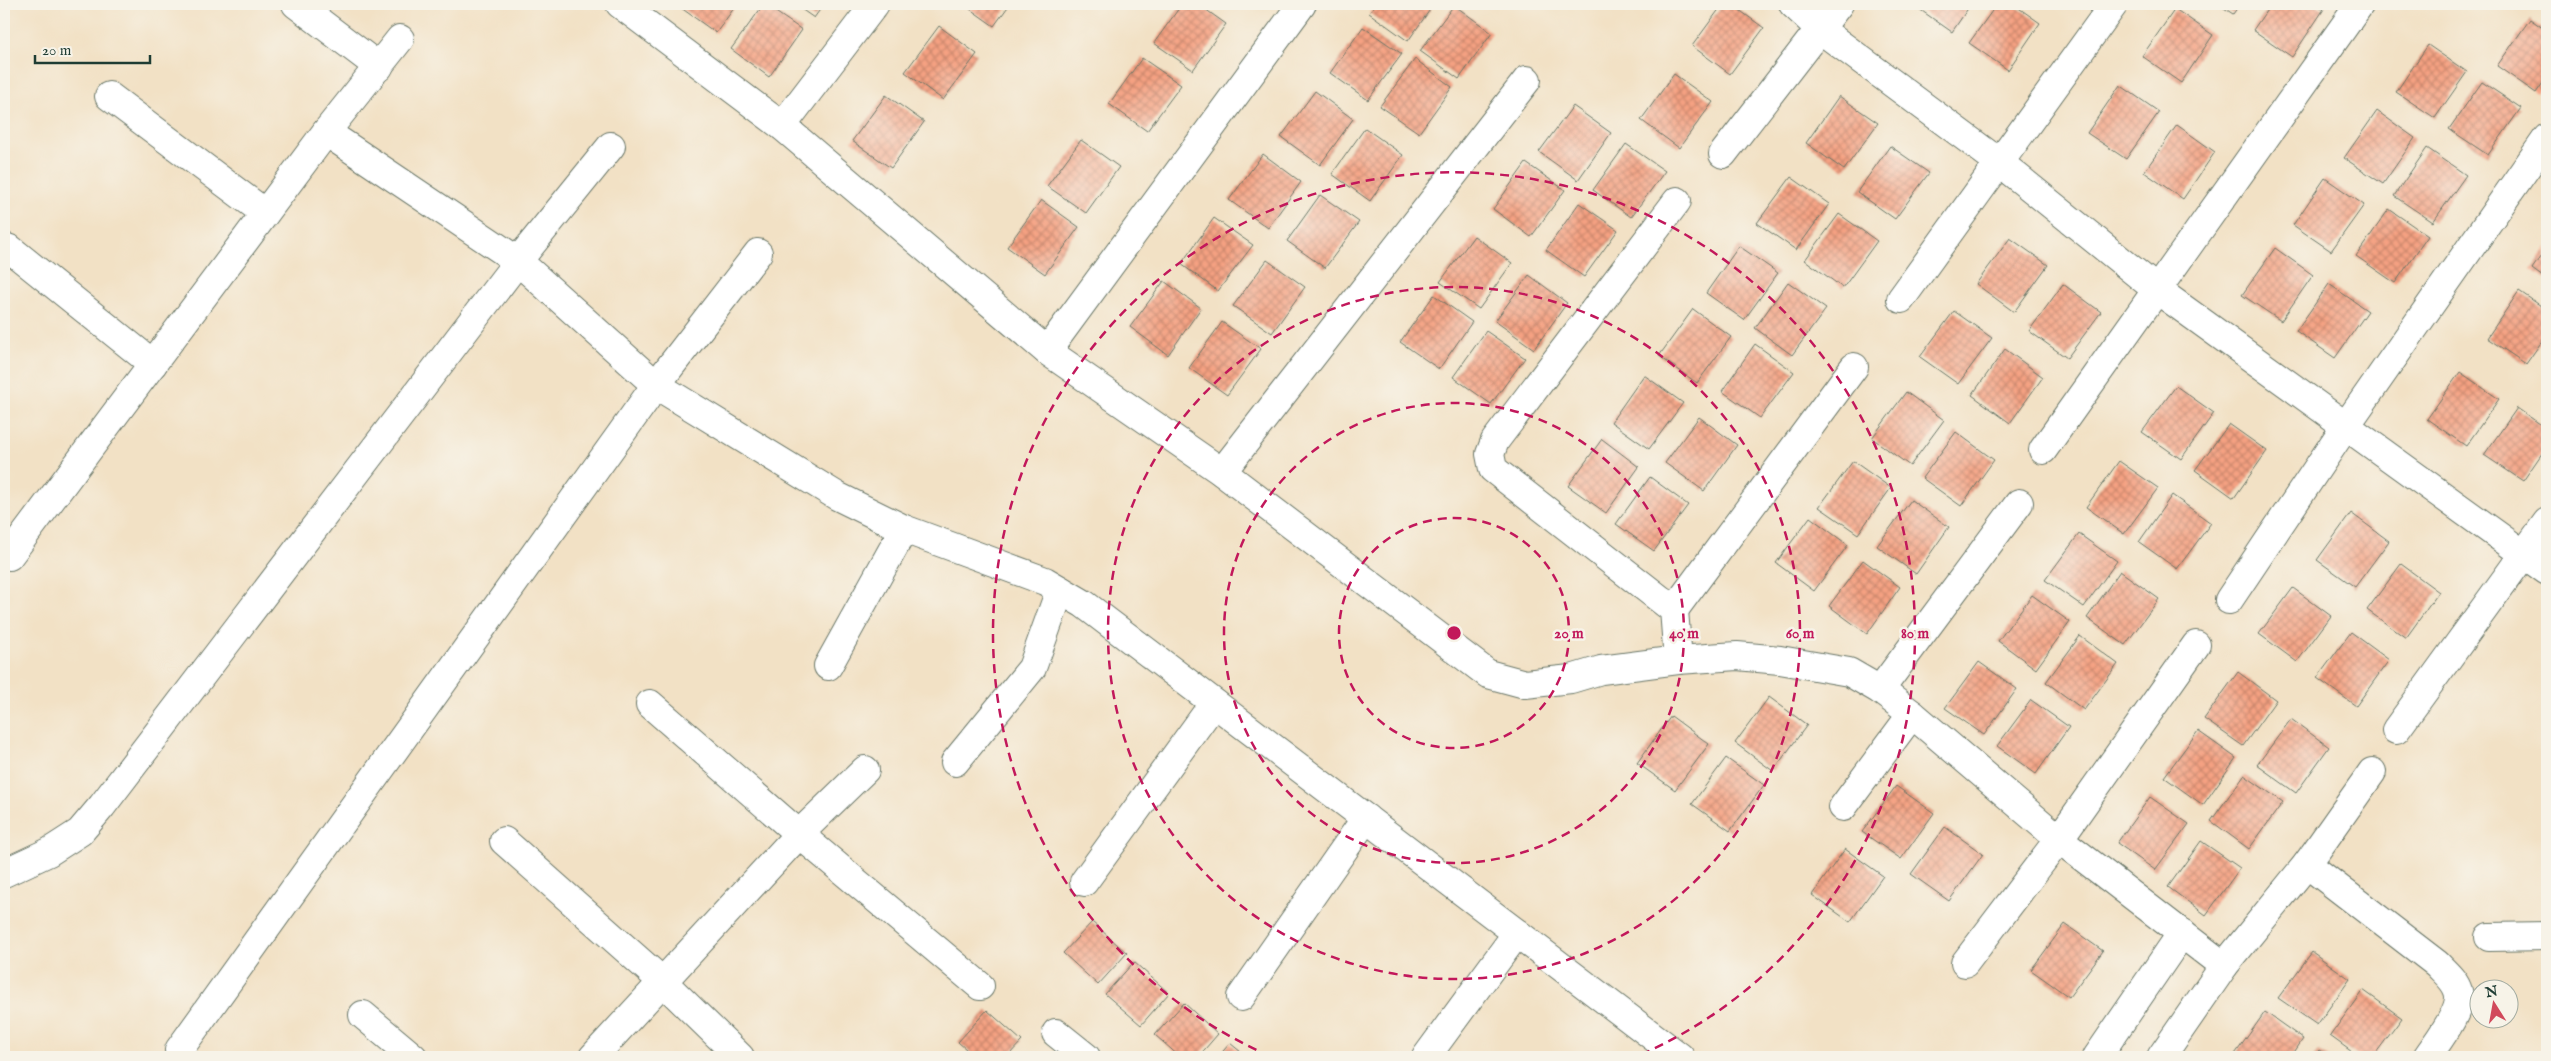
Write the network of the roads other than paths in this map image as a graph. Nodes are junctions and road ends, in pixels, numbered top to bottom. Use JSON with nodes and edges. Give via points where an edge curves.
{"nodes":[{"id":1,"x":296,"y":4,"type":"edge"},
{"id":2,"x":620,"y":4,"type":"edge"},
{"id":3,"x":875,"y":4,"type":"edge"},
{"id":4,"x":1302,"y":4,"type":"edge"},
{"id":5,"x":1793,"y":4,"type":"edge"},
{"id":6,"x":1839,"y":4,"type":"edge"},
{"id":7,"x":2114,"y":4,"type":"edge"},
{"id":8,"x":2360,"y":4,"type":"edge"},
{"id":9,"x":1821,"y":30,"type":"junction"},
{"id":10,"x":400,"y":39,"type":"dead end"},
{"id":11,"x":379,"y":67,"type":"junction"},
{"id":12,"x":1527,"y":80,"type":"dead end"},
{"id":13,"x":109,"y":96,"type":"dead end"},
{"id":14,"x":782,"y":126,"type":"junction"},
{"id":15,"x":326,"y":132,"type":"junction"},
{"id":16,"x":2547,"y":138,"type":"edge"},
{"id":17,"x":610,"y":146,"type":"dead end"},
{"id":18,"x":1723,"y":154,"type":"dead end"},
{"id":19,"x":2000,"y":163,"type":"junction"},
{"id":20,"x":1677,"y":201,"type":"dead end"},
{"id":21,"x":265,"y":213,"type":"junction"},
{"id":22,"x":4,"y":247,"type":"edge"},
{"id":23,"x":758,"y":253,"type":"dead end"},
{"id":24,"x":518,"y":261,"type":"junction"},
{"id":25,"x":2156,"y":289,"type":"junction"},
{"id":26,"x":1901,"y":299,"type":"dead end"},
{"id":27,"x":1047,"y":351,"type":"junction"},
{"id":28,"x":153,"y":364,"type":"junction"},
{"id":29,"x":1854,"y":367,"type":"dead end"},
{"id":30,"x":656,"y":385,"type":"junction"},
{"id":31,"x":2344,"y":427,"type":"junction"},
{"id":32,"x":2043,"y":450,"type":"dead end"},
{"id":33,"x":1222,"y":472,"type":"junction"},
{"id":34,"x":2019,"y":503,"type":"dead end"},
{"id":35,"x":2547,"y":522,"type":"edge"},
{"id":36,"x":904,"y":529,"type":"junction"},
{"id":37,"x":6,"y":555,"type":"edge"},
{"id":38,"x":2523,"y":555,"type":"junction"},
{"id":39,"x":2547,"y":571,"type":"edge"},
{"id":40,"x":1060,"y":590,"type":"junction"},
{"id":41,"x":2229,"y":600,"type":"dead end"},
{"id":42,"x":1674,"y":610,"type":"junction"},
{"id":43,"x":2196,"y":645,"type":"dead end"},
{"id":44,"x":1678,"y":660,"type":"junction"},
{"id":45,"x":828,"y":666,"type":"dead end"},
{"id":46,"x":1880,"y":690,"type":"junction"},
{"id":47,"x":1214,"y":703,"type":"junction"},
{"id":48,"x":650,"y":704,"type":"dead end"},
{"id":49,"x":1912,"y":714,"type":"junction"},
{"id":50,"x":2396,"y":730,"type":"dead end"},
{"id":51,"x":955,"y":762,"type":"dead end"},
{"id":52,"x":865,"y":770,"type":"dead end"},
{"id":53,"x":2372,"y":772,"type":"dead end"},
{"id":54,"x":1843,"y":807,"type":"dead end"},
{"id":55,"x":1366,"y":818,"type":"junction"},
{"id":56,"x":799,"y":834,"type":"junction"},
{"id":57,"x":2059,"y":839,"type":"junction"},
{"id":58,"x":504,"y":841,"type":"dead end"},
{"id":59,"x":2307,"y":864,"type":"junction"},
{"id":60,"x":4,"y":873,"type":"edge"},
{"id":61,"x":1084,"y":882,"type":"dead end"},
{"id":62,"x":1517,"y":933,"type":"junction"},
{"id":63,"x":2182,"y":933,"type":"junction"},
{"id":64,"x":2547,"y":936,"type":"edge"},
{"id":65,"x":2489,"y":937,"type":"dead end"},
{"id":66,"x":1965,"y":963,"type":"dead end"},
{"id":67,"x":2224,"y":966,"type":"junction"},
{"id":68,"x":662,"y":982,"type":"junction"},
{"id":69,"x":980,"y":986,"type":"dead end"},
{"id":70,"x":1241,"y":997,"type":"dead end"},
{"id":71,"x":363,"y":1015,"type":"dead end"},
{"id":72,"x":1056,"y":1033,"type":"dead end"},
{"id":73,"x":1648,"y":1048,"type":"edge"},
{"id":74,"x":179,"y":1050,"type":"dead end"},
{"id":75,"x":413,"y":1057,"type":"edge"},
{"id":76,"x":593,"y":1057,"type":"edge"},
{"id":77,"x":740,"y":1057,"type":"edge"},
{"id":78,"x":1086,"y":1057,"type":"edge"},
{"id":79,"x":1426,"y":1057,"type":"edge"},
{"id":80,"x":1680,"y":1057,"type":"edge"},
{"id":81,"x":2097,"y":1057,"type":"edge"},
{"id":82,"x":2161,"y":1057,"type":"edge"},
{"id":83,"x":2428,"y":1057,"type":"edge"}],
"edges":[{"from":1,"to":11,"type":"street"},
{"from":2,"to":14,"type":"street"},
{"from":3,"to":14,"type":"street"},
{"from":4,"to":27,"type":"street"},
{"from":5,"to":9,"type":"street"},
{"from":6,"to":9,"type":"street"},
{"from":7,"to":19,"type":"street"},
{"from":8,"to":25,"type":"street"},
{"from":9,"to":18,"type":"street"},
{"from":9,"to":19,"type":"street"},
{"from":10,"to":11,"type":"street"},
{"from":11,"to":15,"type":"street"},
{"from":12,"to":33,"type":"street"},
{"from":13,"to":21,"type":"street"},
{"from":14,"to":27,"type":"street"},
{"from":15,"to":21,"type":"street"},
{"from":15,"to":24,"type":"street"},
{"from":16,"to":31,"type":"street"},
{"from":17,"to":24,"type":"street"},
{"from":19,"to":25,"type":"street"},
{"from":19,"to":26,"type":"street"},
{"from":20,"to":42,"type":"street","via":[[1495,441],[1490,454],[1493,469]]},
{"from":21,"to":28,"type":"street"},
{"from":22,"to":28,"type":"street"},
{"from":23,"to":30,"type":"street"},
{"from":24,"to":30,"type":"street"},
{"from":24,"to":60,"type":"street","via":[[102,806],[80,832],[50,852]]},
{"from":25,"to":31,"type":"street"},
{"from":25,"to":32,"type":"street"},
{"from":27,"to":33,"type":"street"},
{"from":28,"to":37,"type":"street"},
{"from":29,"to":42,"type":"street"},
{"from":30,"to":36,"type":"street","via":[[837,496]]},
{"from":30,"to":74,"type":"street"},
{"from":31,"to":38,"type":"street"},
{"from":31,"to":41,"type":"street"},
{"from":33,"to":44,"type":"street","via":[[1488,674],[1525,684]]},
{"from":34,"to":46,"type":"street"},
{"from":35,"to":38,"type":"street"},
{"from":36,"to":40,"type":"street","via":[[1027,574]]},
{"from":36,"to":45,"type":"street"},
{"from":38,"to":39,"type":"street"},
{"from":38,"to":50,"type":"street"},
{"from":40,"to":47,"type":"street","via":[[1084,604]]},
{"from":40,"to":51,"type":"street","via":[[1032,668]]},
{"from":42,"to":44,"type":"street"},
{"from":43,"to":57,"type":"street"},
{"from":44,"to":46,"type":"street","via":[[1736,656],[1780,660],[1849,672]]},
{"from":46,"to":49,"type":"street"},
{"from":47,"to":55,"type":"street"},
{"from":47,"to":61,"type":"street"},
{"from":48,"to":56,"type":"street"},
{"from":49,"to":54,"type":"street"},
{"from":49,"to":57,"type":"street"},
{"from":52,"to":56,"type":"street"},
{"from":53,"to":59,"type":"street"},
{"from":55,"to":62,"type":"street"},
{"from":55,"to":70,"type":"street"},
{"from":56,"to":68,"type":"street"},
{"from":56,"to":69,"type":"street"},
{"from":57,"to":63,"type":"street"},
{"from":57,"to":66,"type":"street"},
{"from":58,"to":68,"type":"street"},
{"from":59,"to":67,"type":"street"},
{"from":59,"to":83,"type":"street","via":[[2437,964],[2459,992],[2457,1010]]},
{"from":62,"to":73,"type":"street"},
{"from":62,"to":79,"type":"street"},
{"from":63,"to":67,"type":"street"},
{"from":63,"to":81,"type":"street"},
{"from":64,"to":65,"type":"street"},
{"from":67,"to":82,"type":"street"},
{"from":68,"to":76,"type":"street"},
{"from":68,"to":77,"type":"street"},
{"from":71,"to":75,"type":"street"},
{"from":72,"to":78,"type":"street"},
{"from":73,"to":80,"type":"street"}]}
